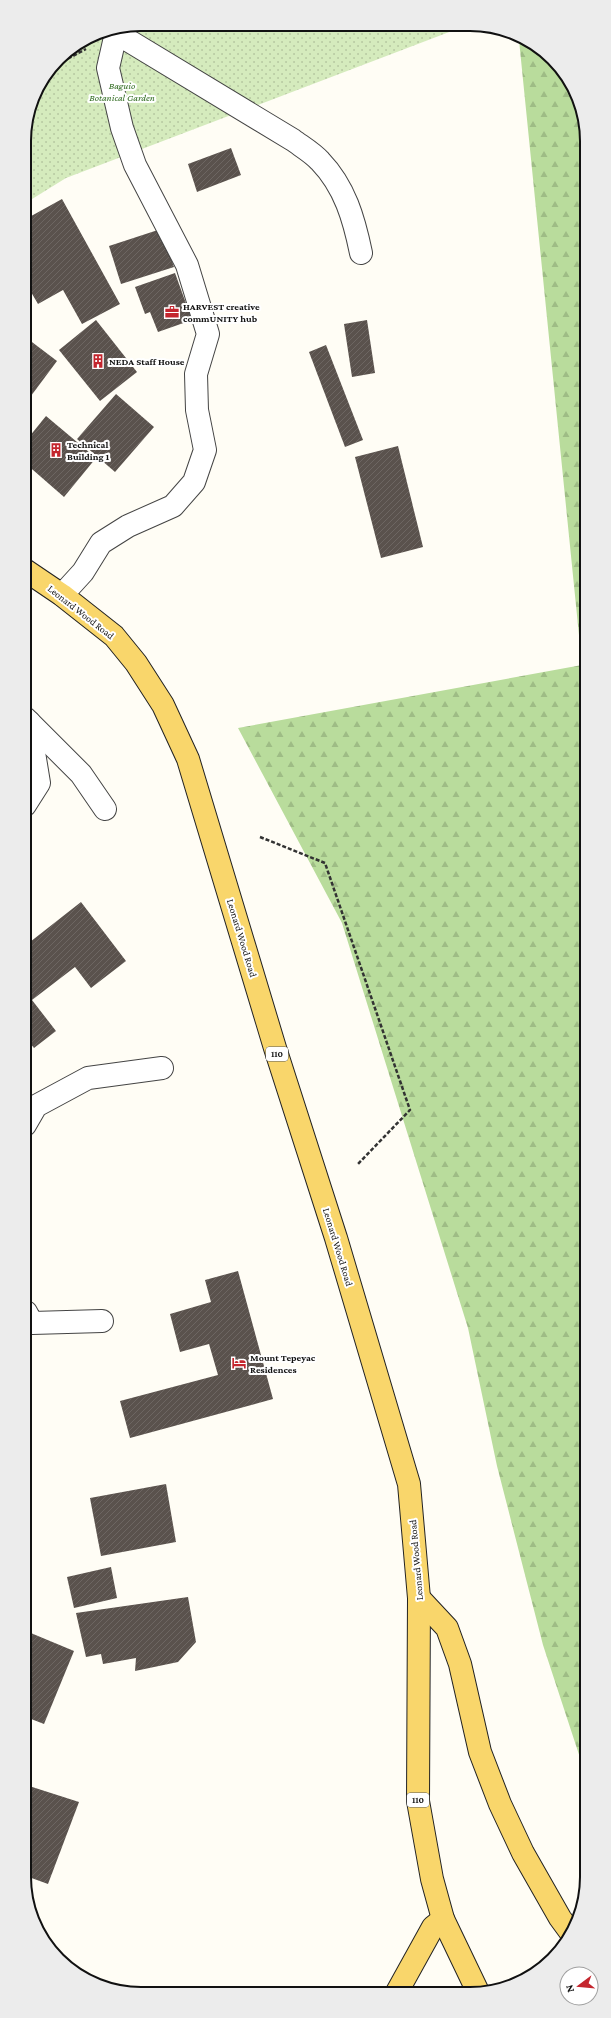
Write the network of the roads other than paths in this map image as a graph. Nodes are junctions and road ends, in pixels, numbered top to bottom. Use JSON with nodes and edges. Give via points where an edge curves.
{"nodes":[{"id":1,"x":116,"y":34,"type":"edge"},
{"id":2,"x":117,"y":34,"type":"edge"},
{"id":3,"x":361,"y":253,"type":"dead end"},
{"id":4,"x":31,"y":574,"type":"edge"},
{"id":5,"x":62,"y":595,"type":"junction"},
{"id":6,"x":31,"y":724,"type":"edge"},
{"id":7,"x":31,"y":741,"type":"edge"},
{"id":8,"x":31,"y":796,"type":"edge"},
{"id":9,"x":106,"y":809,"type":"dead end"},
{"id":10,"x":162,"y":1068,"type":"dead end"},
{"id":11,"x":31,"y":1115,"type":"edge"},
{"id":12,"x":31,"y":1321,"type":"edge"},
{"id":13,"x":102,"y":1321,"type":"dead end"},
{"id":14,"x":420,"y":1598,"type":"junction"},
{"id":15,"x":443,"y":1919,"type":"junction"},
{"id":16,"x":567,"y":1928,"type":"edge"},
{"id":17,"x":400,"y":1987,"type":"edge"},
{"id":18,"x":476,"y":1987,"type":"edge"}],
"edges":[{"from":1,"to":5,"type":"street","via":[[108,68],[122,128],[135,165],[187,264],[208,334],[196,374],[197,410],[206,450],[194,482],[173,506],[128,526],[101,542],[82,572]]},
{"from":2,"to":3,"type":"street","via":[[293,140],[320,160],[341,187],[354,221]]},
{"from":4,"to":5,"type":"main road","name":"Leonard Wood Road","number":"110"},
{"from":5,"to":14,"type":"main road","name":"Leonard Wood Road","number":"110","via":[[114,636],[136,663],[163,706],[188,759],[409,1484]]},
{"from":6,"to":9,"type":"street","via":[[81,774]]},
{"from":7,"to":8,"type":"street","via":[[39,783]]},
{"from":10,"to":11,"type":"street","via":[[88,1078],[36,1106]]},
{"from":12,"to":13,"type":"street"},
{"from":14,"to":15,"type":"main road","name":"Leonard Wood Road","number":"110","via":[[418,1800],[432,1879]]},
{"from":14,"to":16,"type":"main road","via":[[447,1628],[460,1664],[480,1752],[500,1804],[523,1853]]},
{"from":15,"to":17,"type":"main road","via":[[433,1927]]},
{"from":15,"to":18,"type":"main road","name":"Leonard Wood Road","number":"110"}]}
